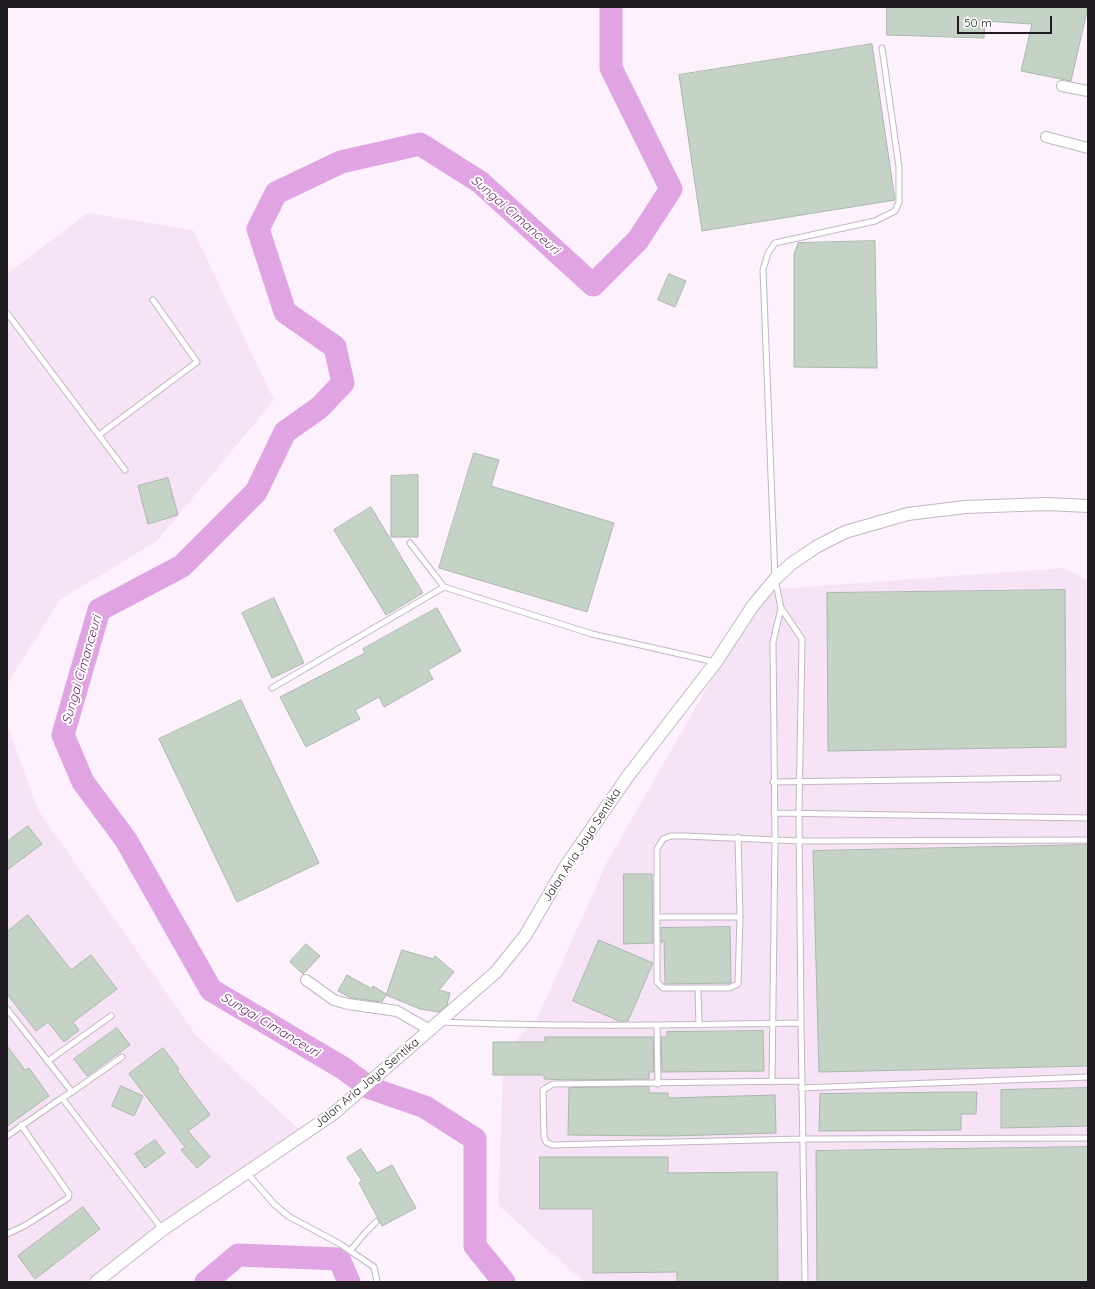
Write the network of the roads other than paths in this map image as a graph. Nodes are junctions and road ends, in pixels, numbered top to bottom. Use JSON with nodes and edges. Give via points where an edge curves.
{"nodes":[{"id":1,"x":882,"y":48,"type":"dead end"},
{"id":2,"x":1062,"y":86,"type":"dead end"},
{"id":3,"x":1088,"y":91,"type":"edge"},
{"id":4,"x":1046,"y":137,"type":"dead end"},
{"id":5,"x":1088,"y":148,"type":"edge"},
{"id":6,"x":153,"y":300,"type":"dead end"},
{"id":7,"x":7,"y":313,"type":"edge"},
{"id":8,"x":99,"y":435,"type":"junction"},
{"id":9,"x":124,"y":470,"type":"dead end"},
{"id":10,"x":1088,"y":506,"type":"edge"},
{"id":11,"x":410,"y":543,"type":"dead end"},
{"id":12,"x":774,"y":579,"type":"junction"},
{"id":13,"x":444,"y":587,"type":"junction"},
{"id":14,"x":781,"y":608,"type":"junction"},
{"id":15,"x":716,"y":662,"type":"junction"},
{"id":16,"x":272,"y":688,"type":"dead end"},
{"id":17,"x":1058,"y":778,"type":"dead end"},
{"id":18,"x":801,"y":781,"type":"junction"},
{"id":19,"x":773,"y":782,"type":"junction"},
{"id":20,"x":799,"y":812,"type":"junction"},
{"id":21,"x":774,"y":813,"type":"junction"},
{"id":22,"x":1088,"y":818,"type":"edge"},
{"id":23,"x":738,"y":838,"type":"junction"},
{"id":24,"x":774,"y":840,"type":"junction"},
{"id":25,"x":1088,"y":840,"type":"edge"},
{"id":26,"x":800,"y":841,"type":"junction"},
{"id":27,"x":657,"y":917,"type":"junction"},
{"id":28,"x":740,"y":917,"type":"junction"},
{"id":29,"x":306,"y":980,"type":"dead end"},
{"id":30,"x":698,"y":989,"type":"junction"},
{"id":31,"x":7,"y":1009,"type":"edge"},
{"id":32,"x":111,"y":1016,"type":"dead end"},
{"id":33,"x":772,"y":1023,"type":"junction"},
{"id":34,"x":801,"y":1023,"type":"junction"},
{"id":35,"x":699,"y":1025,"type":"junction"},
{"id":36,"x":434,"y":1026,"type":"junction"},
{"id":37,"x":657,"y":1026,"type":"junction"},
{"id":38,"x":122,"y":1057,"type":"dead end"},
{"id":39,"x":48,"y":1061,"type":"junction"},
{"id":40,"x":1088,"y":1077,"type":"edge"},
{"id":41,"x":801,"y":1081,"type":"junction"},
{"id":42,"x":772,"y":1082,"type":"junction"},
{"id":43,"x":658,"y":1084,"type":"junction"},
{"id":44,"x":801,"y":1088,"type":"junction"},
{"id":45,"x":72,"y":1092,"type":"junction"},
{"id":46,"x":62,"y":1098,"type":"junction"},
{"id":47,"x":21,"y":1125,"type":"junction"},
{"id":48,"x":7,"y":1136,"type":"edge"},
{"id":49,"x":1088,"y":1138,"type":"edge"},
{"id":50,"x":802,"y":1139,"type":"junction"},
{"id":51,"x":248,"y":1174,"type":"junction"},
{"id":52,"x":376,"y":1222,"type":"dead end"},
{"id":53,"x":162,"y":1230,"type":"junction"},
{"id":54,"x":7,"y":1234,"type":"edge"},
{"id":55,"x":350,"y":1251,"type":"junction"},
{"id":56,"x":96,"y":1282,"type":"edge"},
{"id":57,"x":377,"y":1282,"type":"edge"},
{"id":58,"x":805,"y":1282,"type":"edge"}],
"edges":[{"from":1,"to":12,"type":"lane","via":[[899,167],[899,202],[896,211],[875,221],[774,243],[763,270]]},
{"from":2,"to":3,"type":"street"},
{"from":4,"to":5,"type":"street"},
{"from":6,"to":8,"type":"lane","via":[[197,362]]},
{"from":7,"to":8,"type":"lane"},
{"from":8,"to":9,"type":"lane"},
{"from":10,"to":12,"type":"street","name":"Jalan Aria Jaya Sentika","via":[[1046,504],[965,507],[908,514],[846,532],[816,547]]},
{"from":11,"to":13,"type":"lane"},
{"from":12,"to":14,"type":"lane"},
{"from":12,"to":15,"type":"street","name":"Jalan Aria Jaya Sentika"},
{"from":13,"to":15,"type":"lane","via":[[592,634]]},
{"from":13,"to":16,"type":"lane"},
{"from":14,"to":18,"type":"lane","via":[[802,639]]},
{"from":14,"to":19,"type":"lane","via":[[774,642]]},
{"from":15,"to":36,"type":"street","name":"Jalan Aria Jaya Sentika","via":[[628,776],[574,854],[525,936],[496,972]]},
{"from":17,"to":18,"type":"lane"},
{"from":18,"to":19,"type":"lane"},
{"from":18,"to":20,"type":"lane"},
{"from":19,"to":21,"type":"lane"},
{"from":20,"to":21,"type":"lane"},
{"from":20,"to":22,"type":"lane"},
{"from":20,"to":26,"type":"lane"},
{"from":21,"to":24,"type":"lane"},
{"from":23,"to":24,"type":"lane"},
{"from":23,"to":27,"type":"lane","via":[[663,838],[657,849]]},
{"from":23,"to":28,"type":"lane"},
{"from":24,"to":26,"type":"lane"},
{"from":24,"to":33,"type":"lane"},
{"from":25,"to":26,"type":"lane"},
{"from":26,"to":34,"type":"lane"},
{"from":27,"to":28,"type":"lane"},
{"from":27,"to":30,"type":"lane","via":[[657,982],[663,988]]},
{"from":28,"to":30,"type":"lane","via":[[738,984],[729,988]]},
{"from":29,"to":36,"type":"street","via":[[334,1000],[397,1011]]},
{"from":30,"to":35,"type":"lane"},
{"from":31,"to":39,"type":"lane"},
{"from":32,"to":39,"type":"lane"},
{"from":33,"to":34,"type":"lane"},
{"from":33,"to":35,"type":"lane"},
{"from":33,"to":42,"type":"lane"},
{"from":34,"to":41,"type":"lane"},
{"from":35,"to":37,"type":"lane"},
{"from":36,"to":37,"type":"lane"},
{"from":36,"to":51,"type":"street","name":"Jalan Aria Jaya Sentika","via":[[333,1114]]},
{"from":37,"to":43,"type":"lane"},
{"from":38,"to":45,"type":"lane"},
{"from":39,"to":45,"type":"lane"},
{"from":40,"to":44,"type":"lane"},
{"from":41,"to":42,"type":"lane"},
{"from":41,"to":44,"type":"lane"},
{"from":42,"to":43,"type":"lane"},
{"from":43,"to":50,"type":"lane","via":[[547,1086],[543,1090],[546,1142],[552,1145]]},
{"from":44,"to":50,"type":"lane"},
{"from":45,"to":46,"type":"lane"},
{"from":46,"to":47,"type":"lane"},
{"from":46,"to":53,"type":"lane"},
{"from":47,"to":48,"type":"lane"},
{"from":47,"to":54,"type":"lane","via":[[69,1194],[68,1198]]},
{"from":49,"to":50,"type":"lane"},
{"from":50,"to":58,"type":"lane"},
{"from":51,"to":53,"type":"street","name":"Jalan Aria Jaya Sentika"},
{"from":51,"to":55,"type":"lane","via":[[288,1216]]},
{"from":52,"to":55,"type":"lane"},
{"from":53,"to":56,"type":"street","name":"Jalan Aria Jaya Sentika"},
{"from":55,"to":57,"type":"lane","via":[[374,1267]]}]}
